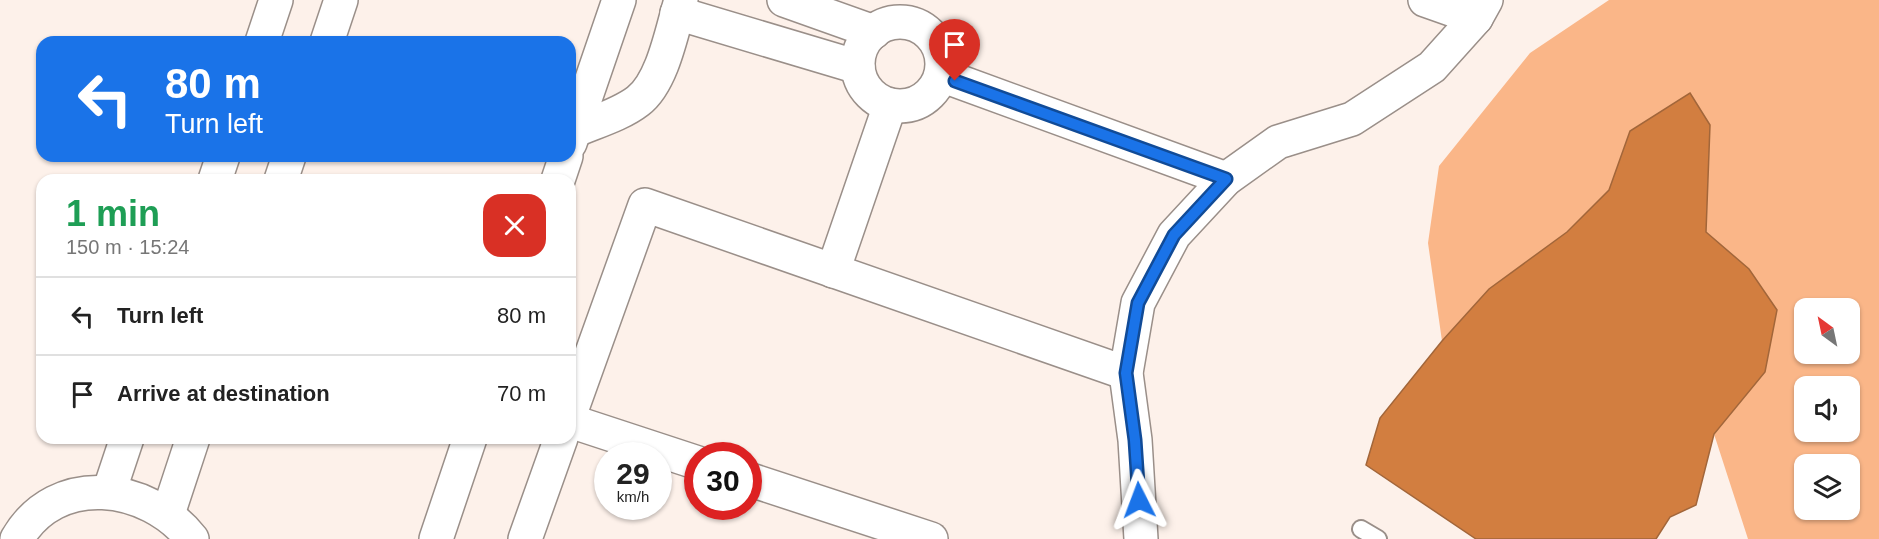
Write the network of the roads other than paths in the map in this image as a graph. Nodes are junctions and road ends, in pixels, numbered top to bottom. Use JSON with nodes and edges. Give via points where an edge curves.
{"nodes":[{"id":1,"x":276,"y":0,"type":"edge"},
{"id":2,"x":341,"y":0,"type":"edge"},
{"id":3,"x":619,"y":0,"type":"edge"},
{"id":4,"x":784,"y":0,"type":"edge"},
{"id":5,"x":1425,"y":0,"type":"edge"},
{"id":6,"x":679,"y":6,"type":"edge"},
{"id":7,"x":1481,"y":9,"type":"edge"},
{"id":8,"x":916,"y":12,"type":"edge"},
{"id":9,"x":874,"y":32,"type":"junction"},
{"id":10,"x":264,"y":36,"type":"edge"},
{"id":11,"x":329,"y":36,"type":"edge"},
{"id":12,"x":858,"y":67,"type":"junction"},
{"id":13,"x":941,"y":75,"type":"junction"},
{"id":14,"x":890,"y":105,"type":"junction"},
{"id":15,"x":576,"y":126,"type":"edge"},
{"id":16,"x":576,"y":140,"type":"edge"},
{"id":17,"x":1226,"y":179,"type":"junction"},
{"id":18,"x":833,"y":271,"type":"junction"},
{"id":19,"x":1126,"y":373,"type":"junction"},
{"id":20,"x":576,"y":397,"type":"edge"},
{"id":21,"x":576,"y":423,"type":"edge"},
{"id":22,"x":125,"y":444,"type":"edge"},
{"id":23,"x":191,"y":444,"type":"edge"},
{"id":24,"x":468,"y":444,"type":"edge"},
{"id":25,"x":559,"y":444,"type":"edge"},
{"id":26,"x":684,"y":458,"type":"edge"},
{"id":27,"x":762,"y":484,"type":"edge"},
{"id":28,"x":109,"y":492,"type":"junction"},
{"id":29,"x":168,"y":514,"type":"junction"},
{"id":30,"x":1361,"y":529,"type":"dead end"},
{"id":31,"x":17,"y":539,"type":"edge"},
{"id":32,"x":192,"y":539,"type":"edge"},
{"id":33,"x":436,"y":539,"type":"edge"},
{"id":34,"x":525,"y":539,"type":"edge"},
{"id":35,"x":931,"y":539,"type":"edge"},
{"id":36,"x":1142,"y":539,"type":"edge"},
{"id":37,"x":1378,"y":539,"type":"edge"}],
"edges":[{"from":1,"to":10,"type":"street"},
{"from":2,"to":11,"type":"street"},
{"from":3,"to":15,"type":"street"},
{"from":4,"to":9,"type":"street"},
{"from":5,"to":7,"type":"street"},
{"from":6,"to":12,"type":"street"},
{"from":6,"to":16,"type":"street","via":[[657,77],[645,94]]},
{"from":7,"to":17,"type":"street","via":[[1432,67],[1352,119],[1278,142]]},
{"from":8,"to":9,"type":"street"},
{"from":8,"to":13,"type":"street","via":[[933,37],[943,62]]},
{"from":9,"to":12,"type":"street","via":[[865,41]]},
{"from":12,"to":14,"type":"street","via":[[867,91]]},
{"from":13,"to":14,"type":"street","via":[[927,97],[909,105]]},
{"from":13,"to":17,"type":"street"},
{"from":14,"to":18,"type":"street"},
{"from":17,"to":19,"type":"street","via":[[1174,235],[1138,303]]},
{"from":18,"to":19,"type":"street"},
{"from":18,"to":20,"type":"street","via":[[645,205]]},
{"from":19,"to":36,"type":"street"},
{"from":21,"to":26,"type":"street"},
{"from":22,"to":28,"type":"street"},
{"from":23,"to":29,"type":"street"},
{"from":24,"to":33,"type":"street"},
{"from":25,"to":34,"type":"street"},
{"from":27,"to":35,"type":"street"},
{"from":28,"to":29,"type":"street","via":[[150,502]]},
{"from":28,"to":31,"type":"street","via":[[68,498],[49,507]]},
{"from":29,"to":32,"type":"street"},
{"from":30,"to":37,"type":"lane"}]}
